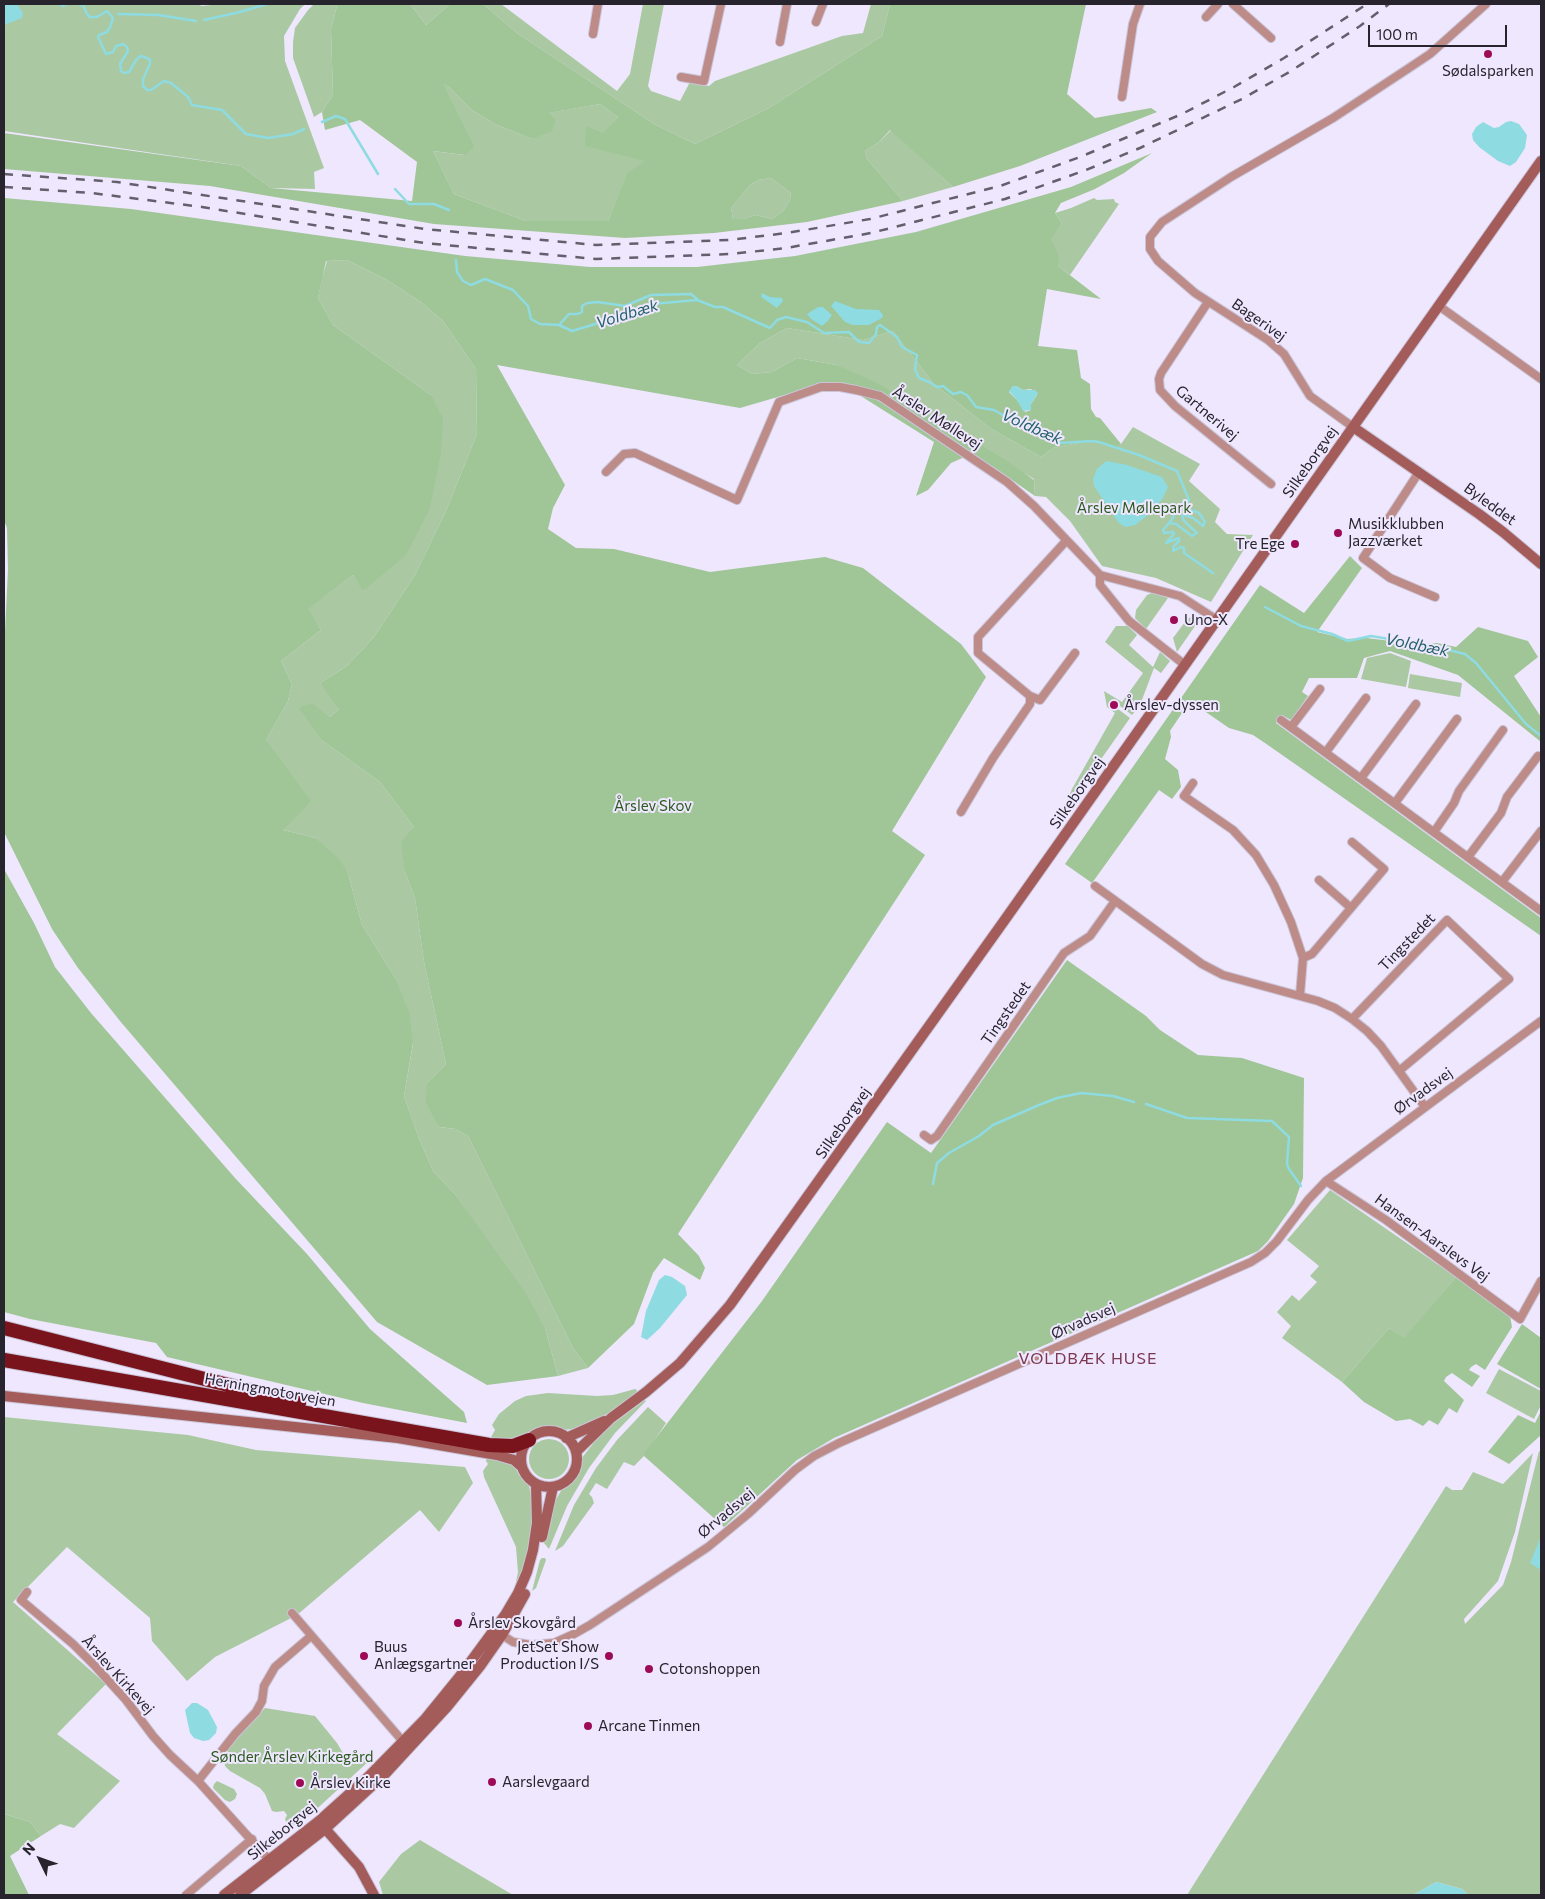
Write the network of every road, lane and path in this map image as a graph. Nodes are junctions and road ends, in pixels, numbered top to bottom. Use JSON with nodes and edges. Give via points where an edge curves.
{"nodes":[{"id":1,"x":598,"y":4,"type":"edge"},
{"id":2,"x":721,"y":4,"type":"edge"},
{"id":3,"x":787,"y":4,"type":"edge"},
{"id":4,"x":823,"y":4,"type":"edge"},
{"id":5,"x":1140,"y":4,"type":"edge"},
{"id":6,"x":1218,"y":4,"type":"edge"},
{"id":7,"x":1233,"y":4,"type":"edge"},
{"id":8,"x":1486,"y":4,"type":"edge"},
{"id":9,"x":1206,"y":17,"type":"dead end"},
{"id":10,"x":816,"y":22,"type":"dead end"},
{"id":11,"x":592,"y":34,"type":"dead end"},
{"id":12,"x":1271,"y":38,"type":"dead end"},
{"id":13,"x":780,"y":42,"type":"dead end"},
{"id":14,"x":681,"y":77,"type":"dead end"},
{"id":15,"x":1122,"y":97,"type":"dead end"},
{"id":16,"x":1541,"y":161,"type":"edge"},
{"id":17,"x":1208,"y":302,"type":"junction"},
{"id":18,"x":1439,"y":306,"type":"junction"},
{"id":19,"x":1541,"y":379,"type":"edge"},
{"id":20,"x":1353,"y":427,"type":"junction"},
{"id":21,"x":606,"y":472,"type":"dead end"},
{"id":22,"x":1419,"y":472,"type":"junction"},
{"id":23,"x":1271,"y":484,"type":"dead end"},
{"id":24,"x":1066,"y":541,"type":"junction"},
{"id":25,"x":1541,"y":564,"type":"edge"},
{"id":26,"x":1100,"y":575,"type":"junction"},
{"id":27,"x":1435,"y":597,"type":"dead end"},
{"id":28,"x":1217,"y":620,"type":"junction"},
{"id":29,"x":1075,"y":653,"type":"dead end"},
{"id":30,"x":1185,"y":665,"type":"junction"},
{"id":31,"x":1320,"y":689,"type":"dead end"},
{"id":32,"x":1030,"y":696,"type":"junction"},
{"id":33,"x":1366,"y":698,"type":"dead end"},
{"id":34,"x":1416,"y":704,"type":"dead end"},
{"id":35,"x":1457,"y":719,"type":"dead end"},
{"id":36,"x":1281,"y":720,"type":"dead end"},
{"id":37,"x":1291,"y":727,"type":"junction"},
{"id":38,"x":1503,"y":730,"type":"dead end"},
{"id":39,"x":1326,"y":752,"type":"junction"},
{"id":40,"x":1538,"y":756,"type":"dead end"},
{"id":41,"x":1361,"y":778,"type":"junction"},
{"id":42,"x":1193,"y":783,"type":"dead end"},
{"id":43,"x":1395,"y":803,"type":"junction"},
{"id":44,"x":961,"y":812,"type":"dead end"},
{"id":45,"x":1541,"y":831,"type":"edge"},
{"id":46,"x":1434,"y":832,"type":"junction"},
{"id":47,"x":1352,"y":842,"type":"dead end"},
{"id":48,"x":1468,"y":857,"type":"junction"},
{"id":49,"x":1319,"y":880,"type":"dead end"},
{"id":50,"x":1502,"y":882,"type":"junction"},
{"id":51,"x":1095,"y":886,"type":"dead end"},
{"id":52,"x":1115,"y":901,"type":"junction"},
{"id":53,"x":1351,"y":908,"type":"junction"},
{"id":54,"x":1540,"y":908,"type":"edge"},
{"id":55,"x":1303,"y":958,"type":"junction"},
{"id":56,"x":1300,"y":996,"type":"junction"},
{"id":57,"x":1352,"y":1019,"type":"junction"},
{"id":58,"x":1541,"y":1021,"type":"edge"},
{"id":59,"x":1399,"y":1071,"type":"junction"},
{"id":60,"x":1425,"y":1107,"type":"junction"},
{"id":61,"x":924,"y":1135,"type":"dead end"},
{"id":62,"x":1326,"y":1181,"type":"junction"},
{"id":63,"x":1541,"y":1281,"type":"edge"},
{"id":64,"x":4,"y":1328,"type":"edge"},
{"id":65,"x":4,"y":1360,"type":"edge"},
{"id":66,"x":4,"y":1396,"type":"edge"},
{"id":67,"x":611,"y":1418,"type":"junction"},
{"id":68,"x":399,"y":1429,"type":"junction"},
{"id":69,"x":566,"y":1438,"type":"junction"},
{"id":70,"x":529,"y":1440,"type":"junction"},
{"id":71,"x":576,"y":1452,"type":"junction"},
{"id":72,"x":522,"y":1467,"type":"junction"},
{"id":73,"x":536,"y":1484,"type":"junction"},
{"id":74,"x":553,"y":1487,"type":"junction"},
{"id":75,"x":28,"y":1592,"type":"dead end"},
{"id":76,"x":292,"y":1613,"type":"dead end"},
{"id":77,"x":498,"y":1632,"type":"junction"},
{"id":78,"x":311,"y":1636,"type":"junction"},
{"id":79,"x":406,"y":1745,"type":"junction"},
{"id":80,"x":198,"y":1781,"type":"junction"},
{"id":81,"x":322,"y":1825,"type":"junction"},
{"id":82,"x":252,"y":1839,"type":"junction"},
{"id":83,"x":273,"y":1864,"type":"junction"},
{"id":84,"x":227,"y":1894,"type":"edge"},
{"id":85,"x":186,"y":1895,"type":"edge"},
{"id":86,"x":240,"y":1895,"type":"edge"},
{"id":87,"x":374,"y":1895,"type":"edge"}],
"edges":[{"from":1,"to":11,"type":"street"},
{"from":2,"to":14,"type":"street","via":[[704,81]]},
{"from":3,"to":13,"type":"street"},
{"from":4,"to":10,"type":"street"},
{"from":5,"to":15,"type":"street","via":[[1133,24]]},
{"from":6,"to":9,"type":"street"},
{"from":7,"to":12,"type":"street"},
{"from":8,"to":17,"type":"street","via":[[1430,54],[1333,118],[1231,176],[1153,230],[1149,243],[1153,256]]},
{"from":16,"to":18,"type":"main road","name":"Silkeborgvej"},
{"from":17,"to":20,"type":"street","name":"Bagerivej","via":[[1268,340],[1284,354],[1310,396]]},
{"from":17,"to":23,"type":"street","name":"Gartnerivej","via":[[1161,373],[1160,390],[1175,406]]},
{"from":18,"to":19,"type":"street"},
{"from":18,"to":20,"type":"main road","name":"Silkeborgvej"},
{"from":20,"to":22,"type":"main road","name":"Byleddet"},
{"from":20,"to":28,"type":"main road","name":"Silkeborgvej"},
{"from":21,"to":24,"type":"street","name":"Årslev Møllevej","via":[[624,454],[635,453],[737,500],[778,402],[821,387],[840,387],[880,396],[986,467],[1034,506]]},
{"from":22,"to":25,"type":"main road","name":"Byleddet","via":[[1503,532]]},
{"from":22,"to":27,"type":"street","via":[[1363,558],[1390,578]]},
{"from":24,"to":26,"type":"street","name":"Årslev Møllevej"},
{"from":24,"to":32,"type":"street","via":[[978,637],[978,653]]},
{"from":26,"to":28,"type":"street","via":[[1180,596]]},
{"from":26,"to":30,"type":"street","name":"Årslev Møllevej","via":[[1100,585],[1129,621]]},
{"from":28,"to":30,"type":"main road","name":"Silkeborgvej"},
{"from":29,"to":32,"type":"street","via":[[1040,700]]},
{"from":30,"to":67,"type":"main road","name":"Silkeborgvej","via":[[730,1305],[680,1363]]},
{"from":31,"to":37,"type":"street"},
{"from":32,"to":44,"type":"street","via":[[1030,704]]},
{"from":33,"to":39,"type":"street"},
{"from":34,"to":41,"type":"street"},
{"from":35,"to":43,"type":"street"},
{"from":36,"to":37,"type":"street"},
{"from":37,"to":39,"type":"street"},
{"from":38,"to":46,"type":"street"},
{"from":39,"to":41,"type":"street"},
{"from":40,"to":48,"type":"street"},
{"from":41,"to":43,"type":"street"},
{"from":42,"to":55,"type":"street","via":[[1184,796],[1233,830],[1256,855],[1291,922]]},
{"from":43,"to":46,"type":"street"},
{"from":45,"to":50,"type":"street"},
{"from":46,"to":48,"type":"street"},
{"from":47,"to":53,"type":"street","via":[[1384,869]]},
{"from":48,"to":50,"type":"street"},
{"from":49,"to":53,"type":"street"},
{"from":50,"to":54,"type":"street"},
{"from":51,"to":52,"type":"street"},
{"from":52,"to":56,"type":"street","via":[[1202,964],[1223,974]]},
{"from":52,"to":61,"type":"street","name":"Tingstedet","via":[[1090,936],[1064,953],[937,1136],[931,1140]]},
{"from":53,"to":55,"type":"street","via":[[1312,954]]},
{"from":55,"to":56,"type":"street"},
{"from":56,"to":57,"type":"street","via":[[1335,1008]]},
{"from":57,"to":59,"type":"street","via":[[1381,1046]]},
{"from":57,"to":59,"type":"street","name":"Tingstedet","via":[[1447,920],[1510,979]]},
{"from":58,"to":60,"type":"street","name":"Ørvadsvej"},
{"from":59,"to":60,"type":"street"},
{"from":60,"to":62,"type":"street","name":"Ørvadsvej"},
{"from":62,"to":63,"type":"street","name":"Hansen-Aarslevs Vej","via":[[1386,1220],[1520,1319]]},
{"from":62,"to":77,"type":"street","name":"Ørvadsvej","via":[[1277,1241],[1251,1262],[822,1452],[795,1470],[708,1546],[574,1634],[531,1646],[513,1642]]},
{"from":64,"to":68,"type":"highway"},
{"from":65,"to":68,"type":"highway","name":"Herningmotorvejen"},
{"from":66,"to":72,"type":"main road","name":"Herningmotorvejen","via":[[398,1438],[497,1455],[514,1460]]},
{"from":67,"to":69,"type":"main road","name":"Silkeborgvej"},
{"from":67,"to":71,"type":"main road","name":"Silkeborgvej"},
{"from":68,"to":70,"type":"highway","name":"Herningmotorvejen","via":[[506,1447]]},
{"from":69,"to":70,"type":"main road","via":[[547,1432]]},
{"from":69,"to":71,"type":"main road"},
{"from":70,"to":72,"type":"main road","via":[[522,1452]]},
{"from":71,"to":74,"type":"main road","via":[[576,1467],[572,1474]]},
{"from":72,"to":73,"type":"main road"},
{"from":73,"to":74,"type":"main road"},
{"from":73,"to":77,"type":"main road","name":"Silkeborgvej","via":[[537,1523],[533,1550],[527,1572]]},
{"from":74,"to":77,"type":"main road","name":"Silkeborgvej","via":[[535,1567],[525,1593]]},
{"from":75,"to":80,"type":"street","name":"Årslev Kirkevej","via":[[20,1600],[95,1666],[170,1755]]},
{"from":76,"to":78,"type":"street"},
{"from":77,"to":79,"type":"main road","name":"Silkeborgvej","via":[[468,1681]]},
{"from":78,"to":79,"type":"street"},
{"from":78,"to":80,"type":"street","via":[[275,1667],[264,1686],[256,1712]]},
{"from":79,"to":81,"type":"main road","name":"Silkeborgvej","via":[[386,1773]]},
{"from":80,"to":82,"type":"street","name":"Årslev Kirkevej"},
{"from":81,"to":83,"type":"main road","name":"Silkeborgvej"},
{"from":81,"to":87,"type":"main road","via":[[359,1867]]},
{"from":82,"to":83,"type":"street","name":"Årslev Kirkevej"},
{"from":82,"to":85,"type":"street"},
{"from":83,"to":84,"type":"main road","name":"Silkeborgvej"},
{"from":83,"to":86,"type":"main road","name":"Silkeborgvej"}]}
